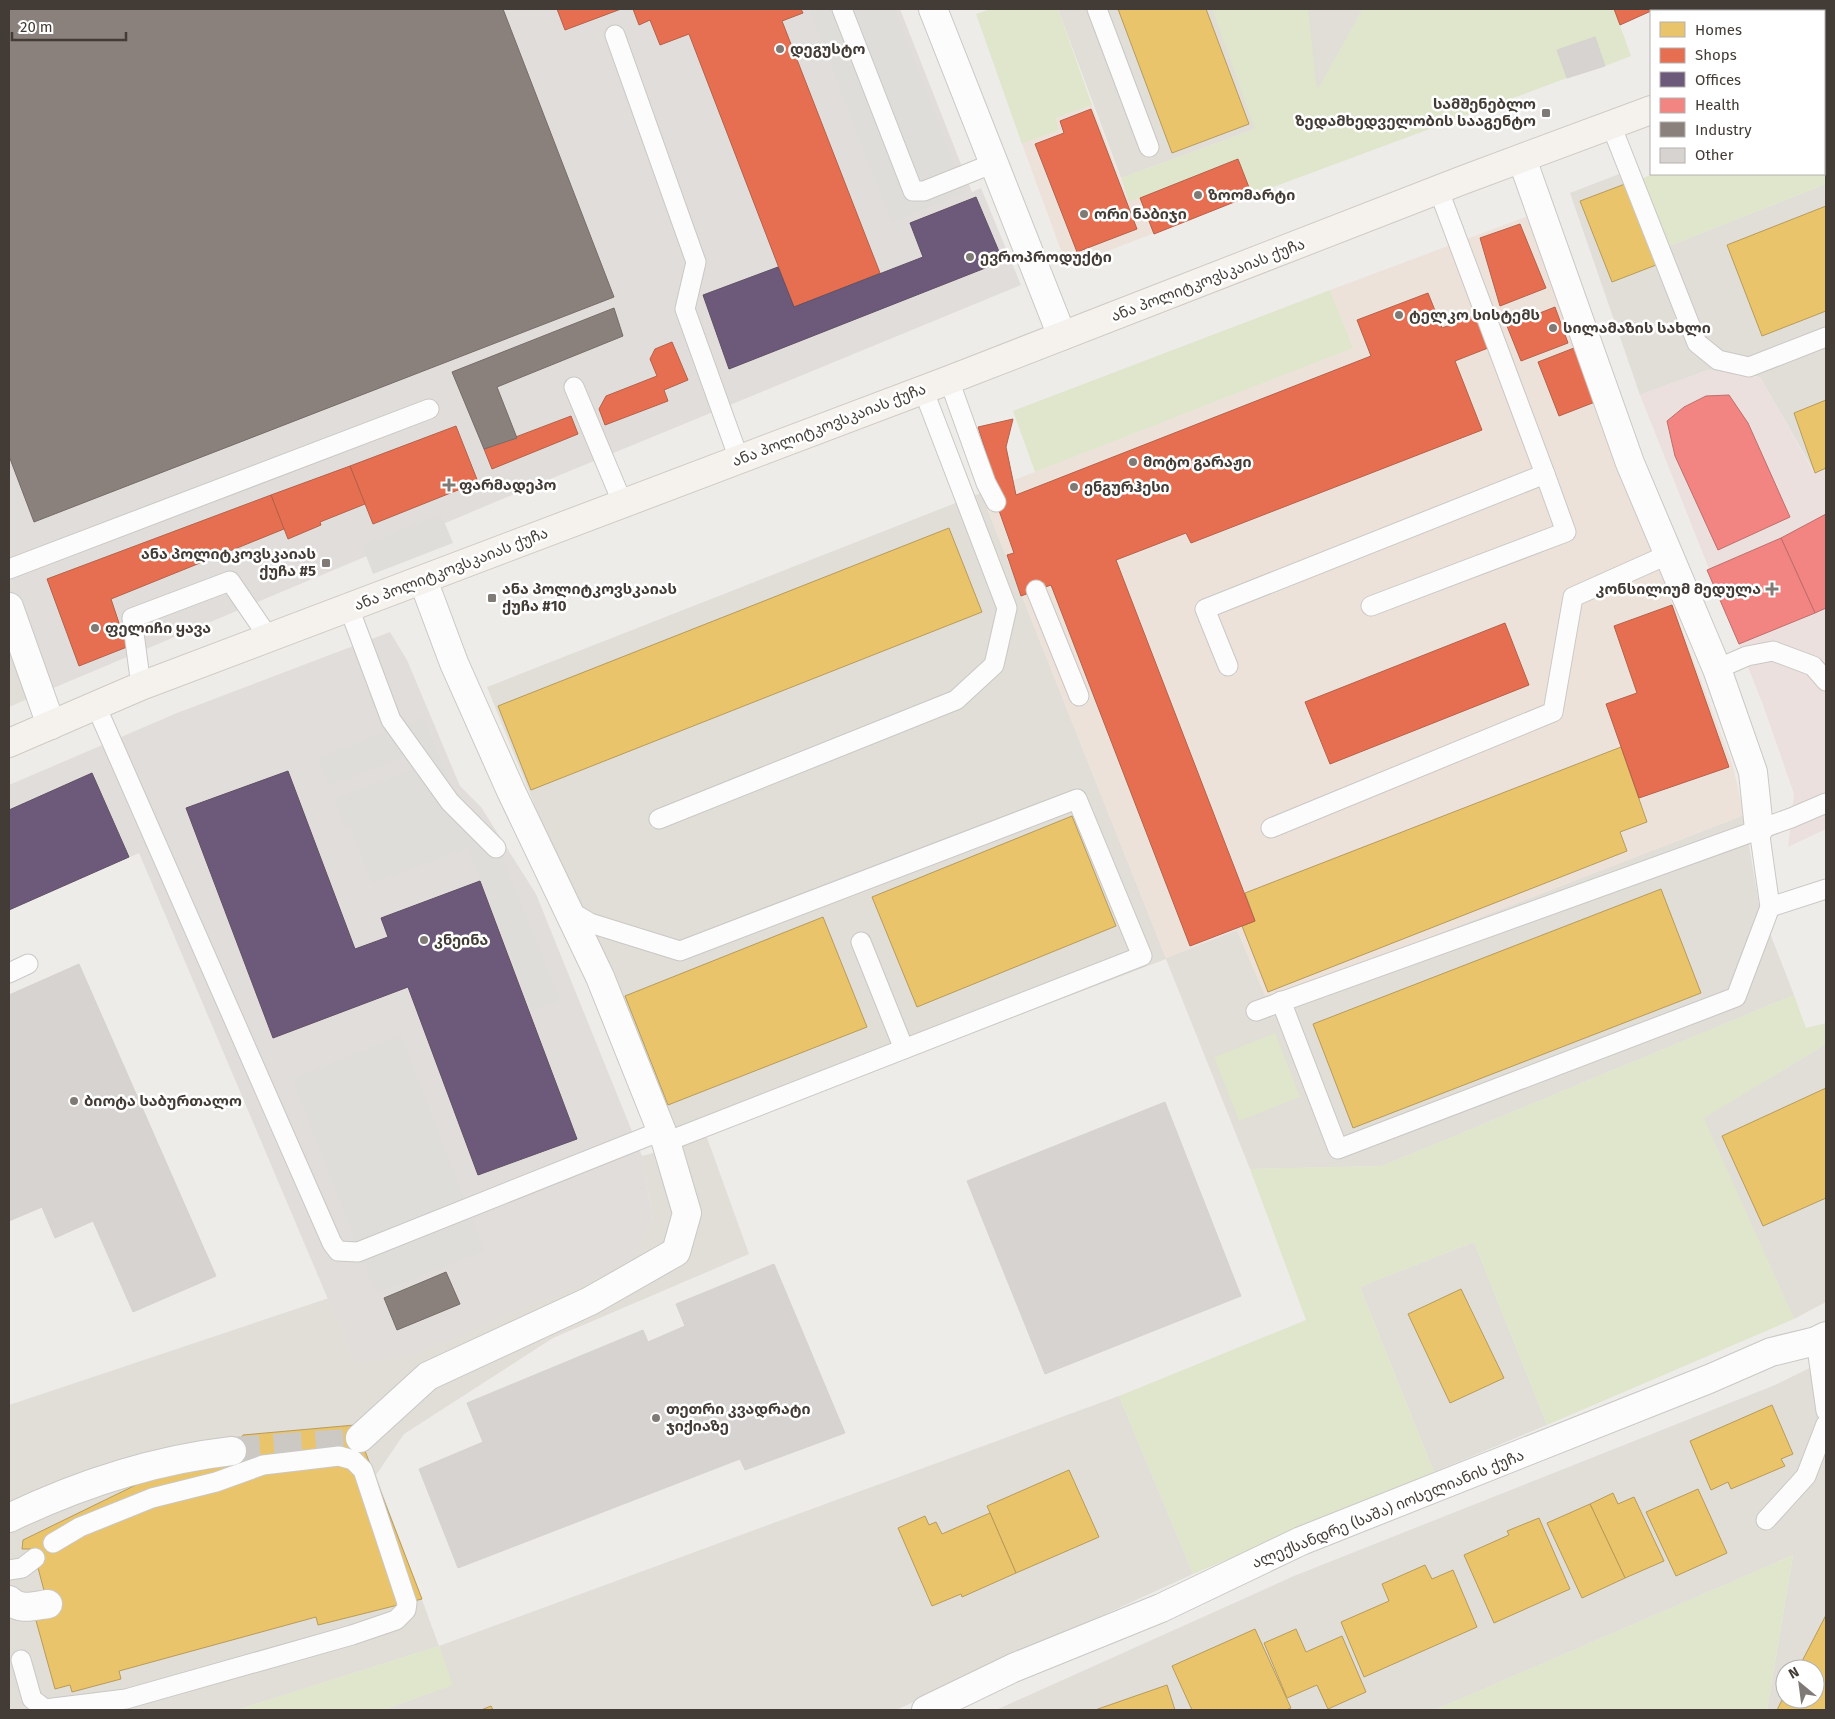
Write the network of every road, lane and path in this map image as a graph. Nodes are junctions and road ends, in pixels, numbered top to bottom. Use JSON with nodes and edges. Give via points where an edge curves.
{"nodes":[{"id":1,"x":842,"y":9,"type":"edge"},
{"id":2,"x":933,"y":9,"type":"edge"},
{"id":3,"x":1097,"y":9,"type":"edge"},
{"id":4,"x":615,"y":35,"type":"dead end"},
{"id":5,"x":1650,"y":110,"type":"edge"},
{"id":6,"x":1611,"y":125,"type":"junction"},
{"id":7,"x":1149,"y":146,"type":"dead end"},
{"id":8,"x":1522,"y":159,"type":"junction"},
{"id":9,"x":994,"y":163,"type":"junction"},
{"id":10,"x":1439,"y":190,"type":"junction"},
{"id":11,"x":1062,"y":336,"type":"junction"},
{"id":12,"x":1826,"y":337,"type":"edge"},
{"id":13,"x":948,"y":380,"type":"junction"},
{"id":14,"x":574,"y":387,"type":"dead end"},
{"id":15,"x":923,"y":389,"type":"junction"},
{"id":16,"x":429,"y":409,"type":"dead end"},
{"id":17,"x":739,"y":459,"type":"junction"},
{"id":18,"x":1545,"y":474,"type":"junction"},
{"id":19,"x":996,"y":502,"type":"dead end"},
{"id":20,"x":622,"y":504,"type":"junction"},
{"id":21,"x":1667,"y":555,"type":"junction"},
{"id":22,"x":9,"y":569,"type":"edge"},
{"id":23,"x":423,"y":580,"type":"junction"},
{"id":24,"x":1036,"y":590,"type":"dead end"},
{"id":25,"x":1371,"y":606,"type":"dead end"},
{"id":26,"x":9,"y":607,"type":"edge"},
{"id":27,"x":349,"y":608,"type":"junction"},
{"id":28,"x":269,"y":638,"type":"junction"},
{"id":29,"x":1228,"y":666,"type":"dead end"},
{"id":30,"x":1716,"y":669,"type":"junction"},
{"id":31,"x":1826,"y":680,"type":"edge"},
{"id":32,"x":141,"y":686,"type":"junction"},
{"id":33,"x":1079,"y":696,"type":"dead end"},
{"id":34,"x":96,"y":706,"type":"junction"},
{"id":35,"x":51,"y":725,"type":"junction"},
{"id":36,"x":9,"y":743,"type":"edge"},
{"id":37,"x":1826,"y":803,"type":"edge"},
{"id":38,"x":659,"y":819,"type":"dead end"},
{"id":39,"x":1272,"y":828,"type":"dead end"},
{"id":40,"x":1759,"y":829,"type":"junction"},
{"id":41,"x":496,"y":848,"type":"dead end"},
{"id":42,"x":1826,"y":889,"type":"edge"},
{"id":43,"x":1770,"y":907,"type":"junction"},
{"id":44,"x":566,"y":908,"type":"junction"},
{"id":45,"x":861,"y":942,"type":"dead end"},
{"id":46,"x":28,"y":964,"type":"dead end"},
{"id":47,"x":9,"y":973,"type":"edge"},
{"id":48,"x":1281,"y":1002,"type":"junction"},
{"id":49,"x":1256,"y":1011,"type":"dead end"},
{"id":50,"x":904,"y":1049,"type":"junction"},
{"id":51,"x":664,"y":1137,"type":"junction"},
{"id":52,"x":1826,"y":1316,"type":"edge"},
{"id":53,"x":1821,"y":1339,"type":"edge"},
{"id":54,"x":1771,"y":1352,"type":"junction"},
{"id":55,"x":1826,"y":1411,"type":"edge"},
{"id":56,"x":1826,"y":1424,"type":"edge"},
{"id":57,"x":360,"y":1438,"type":"tunnel mouth"},
{"id":58,"x":232,"y":1451,"type":"tunnel mouth"},
{"id":59,"x":9,"y":1518,"type":"edge"},
{"id":60,"x":1766,"y":1520,"type":"dead end"},
{"id":61,"x":53,"y":1543,"type":"dead end"},
{"id":62,"x":35,"y":1558,"type":"dead end"},
{"id":63,"x":9,"y":1570,"type":"edge"},
{"id":64,"x":9,"y":1600,"type":"edge"},
{"id":65,"x":48,"y":1604,"type":"dead end"},
{"id":66,"x":21,"y":1660,"type":"dead end"},
{"id":67,"x":926,"y":1710,"type":"edge"}],
"edges":[{"from":1,"to":9,"type":"lane","via":[[913,190],[924,191]]},
{"from":2,"to":9,"type":"street"},
{"from":3,"to":7,"type":"lane"},
{"from":4,"to":17,"type":"lane","via":[[696,262],[685,309]]},
{"from":5,"to":6,"type":"street","name":"ანა პოლიტკოვსკაიას ქუჩა"},
{"from":6,"to":8,"type":"street","name":"ანა პოლიტკოვსკაიას ქუჩა"},
{"from":6,"to":12,"type":"lane","via":[[1697,342],[1718,360],[1749,367]]},
{"from":8,"to":10,"type":"street","name":"ანა პოლიტკოვსკაიას ქუჩა"},
{"from":8,"to":21,"type":"street","via":[[1630,463]]},
{"from":9,"to":11,"type":"street"},
{"from":10,"to":11,"type":"street","name":"ანა პოლიტკოვსკაიას ქუჩა"},
{"from":10,"to":18,"type":"lane"},
{"from":11,"to":13,"type":"street","name":"ანა პოლიტკოვსკაიას ქუჩა"},
{"from":13,"to":15,"type":"street","name":"ანა პოლიტკოვსკაიას ქუჩა"},
{"from":13,"to":19,"type":"lane"},
{"from":14,"to":20,"type":"lane"},
{"from":15,"to":17,"type":"street","name":"ანა პოლიტკოვსკაიას ქუჩა"},
{"from":15,"to":38,"type":"lane","via":[[1007,608],[994,665],[956,700]]},
{"from":16,"to":22,"type":"lane"},
{"from":17,"to":20,"type":"street","name":"ანა პოლიტკოვსკაიას ქუჩა"},
{"from":18,"to":25,"type":"lane","via":[[1566,532]]},
{"from":18,"to":29,"type":"lane","via":[[1205,609]]},
{"from":20,"to":23,"type":"street","name":"ანა პოლიტკოვსკაიას ქუჩა"},
{"from":21,"to":30,"type":"street"},
{"from":21,"to":39,"type":"lane","via":[[1573,597],[1552,712]]},
{"from":23,"to":27,"type":"street","name":"ანა პოლიტკოვსკაიას ქუჩა"},
{"from":23,"to":44,"type":"street","via":[[458,671]]},
{"from":24,"to":33,"type":"lane"},
{"from":26,"to":35,"type":"street"},
{"from":27,"to":28,"type":"street","name":"ანა პოლიტკოვსკაიას ქუჩა"},
{"from":27,"to":41,"type":"lane","via":[[391,720],[450,802]]},
{"from":28,"to":32,"type":"street","name":"ანა პოლიტკოვსკაიას ქუჩა"},
{"from":28,"to":32,"type":"lane","via":[[230,581],[132,618]]},
{"from":30,"to":31,"type":"lane","via":[[1747,656],[1773,651],[1812,666]]},
{"from":30,"to":40,"type":"street","via":[[1753,772]]},
{"from":32,"to":34,"type":"street","name":"ანა პოლიტკოვსკაიას ქუჩა"},
{"from":34,"to":35,"type":"street","name":"ანა პოლიტკოვსკაიას ქუჩა"},
{"from":34,"to":51,"type":"lane","via":[[338,1251],[358,1252]]},
{"from":35,"to":36,"type":"street","name":"ანა პოლიტკოვსკაიას ქუჩა"},
{"from":37,"to":40,"type":"lane"},
{"from":40,"to":43,"type":"lane"},
{"from":40,"to":48,"type":"lane"},
{"from":42,"to":43,"type":"lane"},
{"from":43,"to":48,"type":"lane","via":[[1736,997],[1338,1149]]},
{"from":44,"to":50,"type":"lane","via":[[590,923],[680,951],[1077,799],[1101,872],[1142,956]]},
{"from":44,"to":51,"type":"street","via":[[600,977]]},
{"from":45,"to":50,"type":"lane"},
{"from":46,"to":47,"type":"lane"},
{"from":48,"to":49,"type":"lane"},
{"from":50,"to":51,"type":"lane"},
{"from":51,"to":57,"type":"street","via":[[687,1213],[676,1252],[590,1301],[428,1376]]},
{"from":52,"to":54,"type":"street","name":"ალექსანდრე (საშა) იოსელიანის ქუჩა"},
{"from":53,"to":54,"type":"street","name":"ალექსანდრე (საშა) იოსელიანის ქუჩა"},
{"from":53,"to":55,"type":"lane"},
{"from":54,"to":67,"type":"street","name":"ალექსანდრე (საშა) იოსელიანის ქუჩა","via":[[1301,1541],[1161,1608],[1013,1668]]},
{"from":56,"to":60,"type":"lane","via":[[1806,1476]]},
{"from":58,"to":59,"type":"street","via":[[134,1468]]},
{"from":61,"to":66,"type":"lane","via":[[80,1527],[152,1498],[263,1466],[339,1456],[353,1460],[363,1470],[407,1602],[406,1610],[396,1620],[352,1635],[109,1702],[45,1709],[32,1699]]},
{"from":62,"to":63,"type":"lane","via":[[22,1568]]},
{"from":64,"to":65,"type":"street","via":[[26,1608]]}]}
